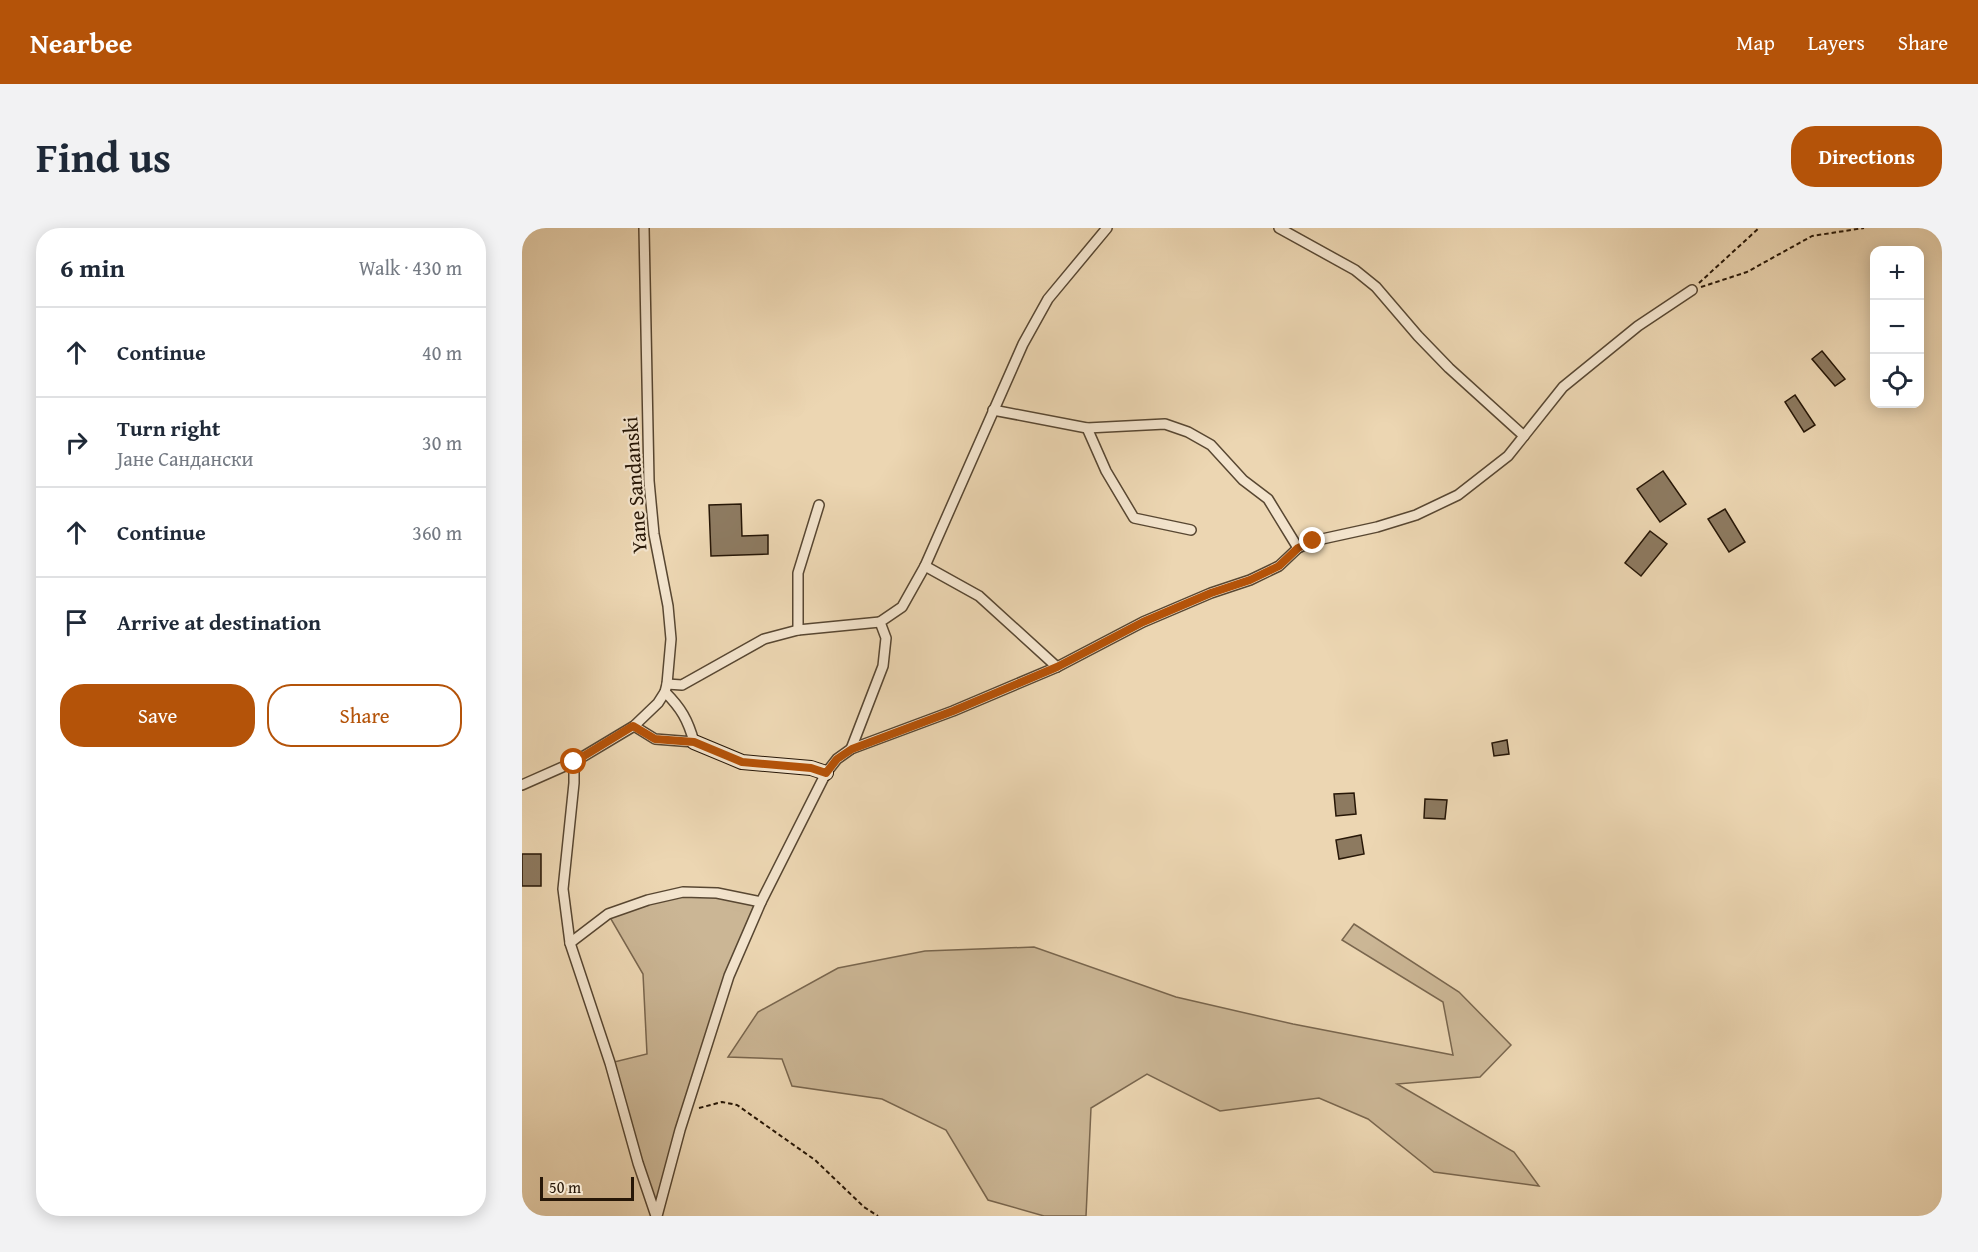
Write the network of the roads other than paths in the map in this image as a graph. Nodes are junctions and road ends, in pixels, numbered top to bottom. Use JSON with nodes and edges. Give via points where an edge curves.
{"nodes":[{"id":1,"x":644,"y":228,"type":"edge"},
{"id":2,"x":1107,"y":228,"type":"edge"},
{"id":3,"x":1279,"y":228,"type":"edge"},
{"id":4,"x":1692,"y":290,"type":"road end"},
{"id":5,"x":993,"y":410,"type":"junction"},
{"id":6,"x":1087,"y":428,"type":"junction"},
{"id":7,"x":1524,"y":436,"type":"junction"},
{"id":8,"x":819,"y":505,"type":"dead end"},
{"id":9,"x":1191,"y":530,"type":"dead end"},
{"id":10,"x":1298,"y":548,"type":"junction"},
{"id":11,"x":925,"y":566,"type":"junction"},
{"id":12,"x":880,"y":622,"type":"junction"},
{"id":13,"x":798,"y":630,"type":"junction"},
{"id":14,"x":1057,"y":667,"type":"junction"},
{"id":15,"x":666,"y":688,"type":"junction"},
{"id":16,"x":633,"y":726,"type":"junction"},
{"id":17,"x":694,"y":742,"type":"junction"},
{"id":18,"x":852,"y":749,"type":"junction"},
{"id":19,"x":574,"y":762,"type":"junction"},
{"id":20,"x":826,"y":773,"type":"junction"},
{"id":21,"x":522,"y":784,"type":"edge"},
{"id":22,"x":761,"y":902,"type":"junction"},
{"id":23,"x":570,"y":943,"type":"junction"},
{"id":24,"x":656,"y":1216,"type":"edge"}],
"edges":[{"from":1,"to":15,"type":"street","name":"Yane Sandanski","via":[[649,481],[671,639]]},
{"from":2,"to":5,"type":"street","via":[[1048,299]]},
{"from":3,"to":7,"type":"street","via":[[1355,270],[1376,287],[1441,360]]},
{"from":4,"to":7,"type":"street","via":[[1638,326],[1563,387]]},
{"from":5,"to":6,"type":"street"},
{"from":5,"to":11,"type":"street"},
{"from":6,"to":9,"type":"street","via":[[1106,471],[1134,518]]},
{"from":6,"to":10,"type":"street","via":[[1165,424],[1211,445],[1243,480],[1268,499]]},
{"from":7,"to":10,"type":"street","via":[[1508,456],[1458,495],[1416,515]]},
{"from":8,"to":13,"type":"street","via":[[798,573]]},
{"from":10,"to":14,"type":"street","via":[[1279,566],[1143,622]]},
{"from":11,"to":12,"type":"street","via":[[902,607]]},
{"from":11,"to":14,"type":"street","via":[[979,596]]},
{"from":12,"to":13,"type":"street"},
{"from":12,"to":18,"type":"street","via":[[886,638],[883,666]]},
{"from":13,"to":15,"type":"street","via":[[764,639],[682,685]]},
{"from":14,"to":18,"type":"street"},
{"from":15,"to":16,"type":"street","via":[[658,703]]},
{"from":15,"to":17,"type":"street","via":[[689,723]]},
{"from":16,"to":17,"type":"street","via":[[655,739]]},
{"from":16,"to":19,"type":"street"},
{"from":17,"to":20,"type":"street","via":[[742,762],[811,768]]},
{"from":18,"to":20,"type":"street"},
{"from":19,"to":21,"type":"street"},
{"from":19,"to":23,"type":"street","via":[[563,889]]},
{"from":20,"to":22,"type":"street"},
{"from":22,"to":23,"type":"street","via":[[717,892],[683,892],[608,914]]},
{"from":22,"to":24,"type":"street","via":[[729,976]]},
{"from":23,"to":24,"type":"street"}]}
